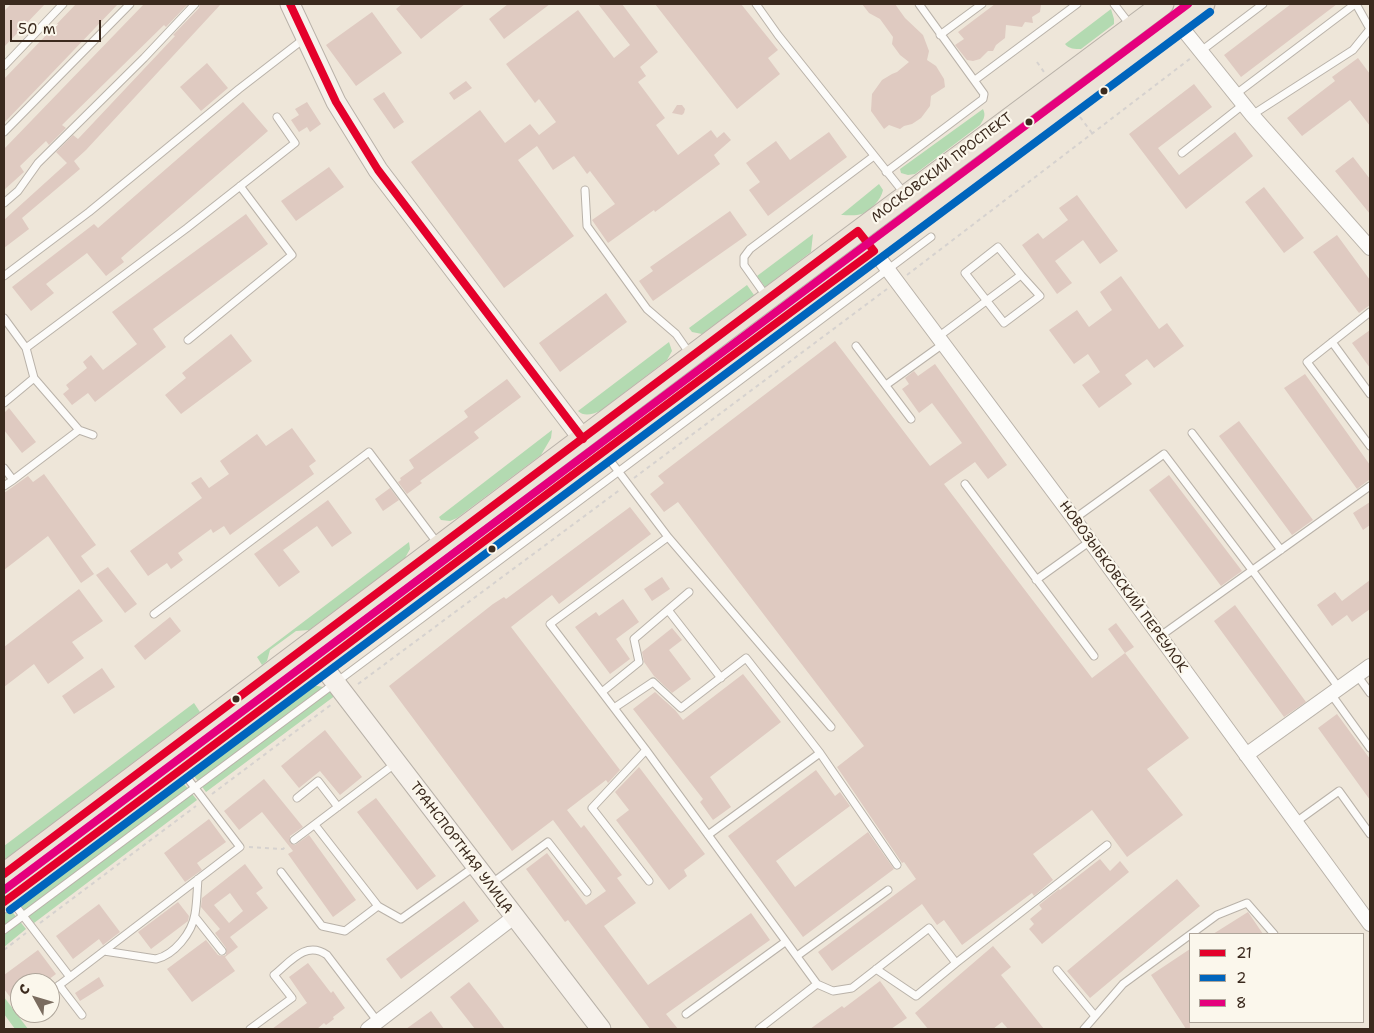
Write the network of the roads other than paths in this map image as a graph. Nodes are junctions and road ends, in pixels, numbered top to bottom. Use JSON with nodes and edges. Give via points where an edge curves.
{"nodes":[{"id":1,"x":63,"y":4,"type":"edge"},
{"id":2,"x":130,"y":4,"type":"edge"},
{"id":3,"x":196,"y":4,"type":"edge"},
{"id":4,"x":290,"y":4,"type":"edge"},
{"id":5,"x":756,"y":4,"type":"edge"},
{"id":6,"x":918,"y":4,"type":"edge"},
{"id":7,"x":982,"y":4,"type":"edge"},
{"id":8,"x":1077,"y":4,"type":"edge"},
{"id":9,"x":1114,"y":4,"type":"edge"},
{"id":10,"x":1163,"y":4,"type":"edge"},
{"id":11,"x":1204,"y":4,"type":"edge"},
{"id":12,"x":1263,"y":4,"type":"edge"},
{"id":13,"x":1356,"y":4,"type":"edge"},
{"id":14,"x":1178,"y":23,"type":"junction"},
{"id":15,"x":1132,"y":27,"type":"junction"},
{"id":16,"x":1370,"y":29,"type":"edge"},
{"id":17,"x":940,"y":34,"type":"junction"},
{"id":18,"x":306,"y":38,"type":"junction"},
{"id":19,"x":1201,"y":51,"type":"junction"},
{"id":20,"x":4,"y":66,"type":"edge"},
{"id":21,"x":975,"y":80,"type":"junction"},
{"id":22,"x":1244,"y":104,"type":"junction"},
{"id":23,"x":276,"y":117,"type":"dead end"},
{"id":24,"x":4,"y":132,"type":"edge"},
{"id":25,"x":1182,"y":153,"type":"dead end"},
{"id":26,"x":874,"y":156,"type":"junction"},
{"id":27,"x":886,"y":172,"type":"junction"},
{"id":28,"x":240,"y":186,"type":"junction"},
{"id":29,"x":585,"y":190,"type":"dead end"},
{"id":30,"x":905,"y":196,"type":"junction"},
{"id":31,"x":4,"y":203,"type":"edge"},
{"id":32,"x":858,"y":231,"type":"junction"},
{"id":33,"x":931,"y":237,"type":"dead end"},
{"id":34,"x":1370,"y":248,"type":"edge"},
{"id":35,"x":874,"y":251,"type":"junction"},
{"id":36,"x":888,"y":270,"type":"junction"},
{"id":37,"x":1021,"y":275,"type":"junction"},
{"id":38,"x":4,"y":276,"type":"edge"},
{"id":39,"x":768,"y":299,"type":"junction"},
{"id":40,"x":987,"y":300,"type":"junction"},
{"id":41,"x":1370,"y":312,"type":"edge"},
{"id":42,"x":4,"y":318,"type":"edge"},
{"id":43,"x":188,"y":340,"type":"dead end"},
{"id":44,"x":940,"y":340,"type":"junction"},
{"id":45,"x":1332,"y":342,"type":"junction"},
{"id":46,"x":856,"y":346,"type":"dead end"},
{"id":47,"x":26,"y":348,"type":"junction"},
{"id":48,"x":692,"y":356,"type":"junction"},
{"id":49,"x":34,"y":378,"type":"junction"},
{"id":50,"x":886,"y":385,"type":"junction"},
{"id":51,"x":1370,"y":394,"type":"edge"},
{"id":52,"x":4,"y":403,"type":"edge"},
{"id":53,"x":911,"y":419,"type":"dead end"},
{"id":54,"x":79,"y":430,"type":"junction"},
{"id":55,"x":1192,"y":433,"type":"dead end"},
{"id":56,"x":93,"y":435,"type":"dead end"},
{"id":57,"x":583,"y":439,"type":"junction"},
{"id":58,"x":1370,"y":446,"type":"edge"},
{"id":59,"x":604,"y":453,"type":"junction"},
{"id":60,"x":4,"y":468,"type":"edge"},
{"id":61,"x":618,"y":472,"type":"junction"},
{"id":62,"x":12,"y":480,"type":"junction"},
{"id":63,"x":965,"y":484,"type":"dead end"},
{"id":64,"x":4,"y":486,"type":"edge"},
{"id":65,"x":1370,"y":486,"type":"edge"},
{"id":66,"x":1074,"y":519,"type":"junction"},
{"id":67,"x":668,"y":536,"type":"junction"},
{"id":68,"x":1089,"y":542,"type":"junction"},
{"id":69,"x":440,"y":546,"type":"junction"},
{"id":70,"x":1281,"y":550,"type":"junction"},
{"id":71,"x":1252,"y":570,"type":"junction"},
{"id":72,"x":1036,"y":580,"type":"junction"},
{"id":73,"x":689,"y":592,"type":"dead end"},
{"id":74,"x":668,"y":610,"type":"junction"},
{"id":75,"x":154,"y":614,"type":"dead end"},
{"id":76,"x":1159,"y":637,"type":"junction"},
{"id":77,"x":307,"y":646,"type":"junction"},
{"id":78,"x":1094,"y":656,"type":"dead end"},
{"id":79,"x":322,"y":665,"type":"junction"},
{"id":80,"x":1370,"y":666,"type":"edge"},
{"id":81,"x":1358,"y":675,"type":"junction"},
{"id":82,"x":720,"y":678,"type":"junction"},
{"id":83,"x":339,"y":688,"type":"junction"},
{"id":84,"x":1335,"y":691,"type":"junction"},
{"id":85,"x":602,"y":692,"type":"junction"},
{"id":86,"x":1370,"y":693,"type":"edge"},
{"id":87,"x":614,"y":708,"type":"junction"},
{"id":88,"x":831,"y":727,"type":"dead end"},
{"id":89,"x":1370,"y":748,"type":"edge"},
{"id":90,"x":646,"y":750,"type":"junction"},
{"id":91,"x":820,"y":753,"type":"junction"},
{"id":92,"x":1246,"y":755,"type":"junction"},
{"id":93,"x":396,"y":763,"type":"junction"},
{"id":94,"x":181,"y":769,"type":"junction"},
{"id":95,"x":194,"y":787,"type":"junction"},
{"id":96,"x":297,"y":798,"type":"dead end"},
{"id":97,"x":338,"y":807,"type":"junction"},
{"id":98,"x":1296,"y":822,"type":"junction"},
{"id":99,"x":315,"y":825,"type":"junction"},
{"id":100,"x":1370,"y":834,"type":"edge"},
{"id":101,"x":708,"y":835,"type":"junction"},
{"id":102,"x":294,"y":840,"type":"road end"},
{"id":103,"x":1107,"y":846,"type":"dead end"},
{"id":104,"x":897,"y":865,"type":"dead end"},
{"id":105,"x":475,"y":866,"type":"junction"},
{"id":106,"x":281,"y":872,"type":"dead end"},
{"id":107,"x":4,"y":874,"type":"edge"},
{"id":108,"x":198,"y":879,"type":"junction"},
{"id":109,"x":650,"y":881,"type":"dead end"},
{"id":110,"x":489,"y":885,"type":"junction"},
{"id":111,"x":888,"y":890,"type":"dead end"},
{"id":112,"x":587,"y":892,"type":"dead end"},
{"id":113,"x":6,"y":900,"type":"edge"},
{"id":114,"x":378,"y":906,"type":"junction"},
{"id":115,"x":23,"y":916,"type":"junction"},
{"id":116,"x":195,"y":916,"type":"junction"},
{"id":117,"x":514,"y":918,"type":"junction"},
{"id":118,"x":1370,"y":924,"type":"edge"},
{"id":119,"x":4,"y":930,"type":"edge"},
{"id":120,"x":1192,"y":933,"type":"edge"},
{"id":121,"x":1273,"y":933,"type":"edge"},
{"id":122,"x":1189,"y":936,"type":"edge"},
{"id":123,"x":785,"y":942,"type":"junction"},
{"id":124,"x":104,"y":951,"type":"junction"},
{"id":125,"x":222,"y":951,"type":"dead end"},
{"id":126,"x":797,"y":956,"type":"junction"},
{"id":127,"x":956,"y":963,"type":"junction"},
{"id":128,"x":876,"y":969,"type":"junction"},
{"id":129,"x":1057,"y":970,"type":"dead end"},
{"id":130,"x":70,"y":977,"type":"junction"},
{"id":131,"x":60,"y":984,"type":"edge"},
{"id":132,"x":817,"y":984,"type":"junction"},
{"id":133,"x":60,"y":986,"type":"edge"},
{"id":134,"x":686,"y":1014,"type":"dead end"},
{"id":135,"x":82,"y":1015,"type":"dead end"},
{"id":136,"x":1095,"y":1016,"type":"junction"},
{"id":137,"x":373,"y":1025,"type":"edge"},
{"id":138,"x":250,"y":1029,"type":"edge"},
{"id":139,"x":601,"y":1029,"type":"edge"},
{"id":140,"x":759,"y":1029,"type":"edge"},
{"id":141,"x":1084,"y":1029,"type":"edge"}],
"edges":[{"from":1,"to":20,"type":"lane"},
{"from":2,"to":24,"type":"lane"},
{"from":3,"to":31,"type":"lane","via":[[38,163],[18,191]]},
{"from":4,"to":18,"type":"street"},
{"from":5,"to":26,"type":"lane"},
{"from":6,"to":17,"type":"lane"},
{"from":7,"to":17,"type":"lane"},
{"from":8,"to":21,"type":"lane"},
{"from":9,"to":15,"type":"lane"},
{"from":10,"to":15,"type":"main road","name":"МОСКОВСКИЙ ПРОСПЕКТ"},
{"from":11,"to":14,"type":"main road","name":"МОСКОВСКИЙ ПРОСПЕКТ"},
{"from":12,"to":19,"type":"lane"},
{"from":13,"to":16,"type":"lane"},
{"from":13,"to":22,"type":"lane"},
{"from":14,"to":19,"type":"street"},
{"from":14,"to":35,"type":"main road","name":"МОСКОВСКИЙ ПРОСПЕКТ"},
{"from":15,"to":30,"type":"main road","name":"МОСКОВСКИЙ ПРОСПЕКТ"},
{"from":16,"to":22,"type":"lane","via":[[1353,50]]},
{"from":17,"to":21,"type":"lane"},
{"from":18,"to":38,"type":"lane"},
{"from":18,"to":57,"type":"street","via":[[336,102],[378,170]]},
{"from":19,"to":22,"type":"street"},
{"from":21,"to":27,"type":"lane","via":[[984,99]]},
{"from":22,"to":25,"type":"lane"},
{"from":22,"to":34,"type":"street"},
{"from":23,"to":28,"type":"lane","via":[[295,143]]},
{"from":26,"to":27,"type":"lane"},
{"from":26,"to":39,"type":"lane","via":[[750,249],[744,257],[744,265]]},
{"from":27,"to":30,"type":"lane"},
{"from":28,"to":43,"type":"lane","via":[[292,256]]},
{"from":28,"to":47,"type":"lane"},
{"from":29,"to":48,"type":"lane","via":[[587,226],[646,309],[676,334]]},
{"from":30,"to":32,"type":"main road","name":"МОСКОВСКИЙ ПРОСПЕКТ"},
{"from":32,"to":35,"type":"main road"},
{"from":32,"to":39,"type":"main road","name":"МОСКОВСКИЙ ПРОСПЕКТ"},
{"from":33,"to":36,"type":"lane"},
{"from":35,"to":36,"type":"street","name":"НОВОЗЫБКОВСКИЙ ПЕРЕУЛОК"},
{"from":35,"to":59,"type":"main road","name":"МОСКОВСКИЙ ПРОСПЕКТ"},
{"from":36,"to":44,"type":"street","name":"НОВОЗЫБКОВСКИЙ ПЕРЕУЛОК"},
{"from":36,"to":61,"type":"lane"},
{"from":37,"to":40,"type":"lane"},
{"from":37,"to":40,"type":"lane","via":[[1040,296],[1004,323]]},
{"from":37,"to":40,"type":"lane","via":[[998,246],[964,273]]},
{"from":39,"to":48,"type":"main road","name":"МОСКОВСКИЙ ПРОСПЕКТ"},
{"from":40,"to":44,"type":"lane"},
{"from":41,"to":45,"type":"lane"},
{"from":42,"to":47,"type":"lane"},
{"from":44,"to":50,"type":"lane"},
{"from":44,"to":66,"type":"street","name":"НОВОЗЫБКОВСКИЙ ПЕРЕУЛОК"},
{"from":45,"to":51,"type":"lane"},
{"from":45,"to":58,"type":"lane","via":[[1307,362]]},
{"from":46,"to":50,"type":"lane"},
{"from":47,"to":49,"type":"lane"},
{"from":48,"to":57,"type":"main road","name":"МОСКОВСКИЙ ПРОСПЕКТ"},
{"from":49,"to":52,"type":"lane"},
{"from":49,"to":54,"type":"lane"},
{"from":50,"to":53,"type":"lane"},
{"from":54,"to":56,"type":"lane"},
{"from":54,"to":62,"type":"lane"},
{"from":55,"to":70,"type":"lane"},
{"from":57,"to":69,"type":"main road","name":"МОСКОВСКИЙ ПРОСПЕКТ"},
{"from":59,"to":61,"type":"lane"},
{"from":59,"to":79,"type":"main road","name":"МОСКОВСКИЙ ПРОСПЕКТ"},
{"from":60,"to":62,"type":"lane"},
{"from":61,"to":67,"type":"lane"},
{"from":61,"to":83,"type":"lane"},
{"from":62,"to":64,"type":"lane"},
{"from":63,"to":72,"type":"lane"},
{"from":65,"to":70,"type":"lane"},
{"from":66,"to":68,"type":"street","name":"НОВОЗЫБКОВСКИЙ ПЕРЕУЛОК"},
{"from":66,"to":71,"type":"lane","via":[[1164,454]]},
{"from":67,"to":85,"type":"lane","via":[[550,624]]},
{"from":67,"to":88,"type":"lane"},
{"from":68,"to":72,"type":"lane"},
{"from":68,"to":76,"type":"street","name":"НОВОЗЫБКОВСКИЙ ПЕРЕУЛОК"},
{"from":69,"to":75,"type":"lane","via":[[369,452]]},
{"from":69,"to":77,"type":"main road","name":"МОСКОВСКИЙ ПРОСПЕКТ"},
{"from":70,"to":71,"type":"lane"},
{"from":71,"to":76,"type":"lane"},
{"from":71,"to":84,"type":"lane"},
{"from":72,"to":78,"type":"lane"},
{"from":73,"to":74,"type":"lane"},
{"from":74,"to":82,"type":"lane"},
{"from":74,"to":85,"type":"lane","via":[[634,639],[639,662]]},
{"from":76,"to":92,"type":"street","name":"НОВОЗЫБКОВСКИЙ ПЕРЕУЛОК"},
{"from":77,"to":79,"type":"main road"},
{"from":77,"to":107,"type":"main road","name":"МОСКОВСКИЙ ПРОСПЕКТ"},
{"from":79,"to":83,"type":"street","name":"ТРАНСПОРТНАЯ УЛИЦА"},
{"from":79,"to":94,"type":"main road","name":"МОСКОВСКИЙ ПРОСПЕКТ"},
{"from":80,"to":81,"type":"street"},
{"from":81,"to":84,"type":"street"},
{"from":81,"to":86,"type":"lane"},
{"from":82,"to":87,"type":"lane","via":[[681,708],[653,682]]},
{"from":82,"to":91,"type":"lane","via":[[746,658]]},
{"from":83,"to":93,"type":"street","name":"ТРАНСПОРТНАЯ УЛИЦА"},
{"from":83,"to":95,"type":"lane"},
{"from":84,"to":89,"type":"lane"},
{"from":84,"to":92,"type":"street"},
{"from":85,"to":87,"type":"lane"},
{"from":87,"to":90,"type":"lane"},
{"from":90,"to":101,"type":"lane"},
{"from":90,"to":109,"type":"lane","via":[[592,808]]},
{"from":91,"to":101,"type":"lane"},
{"from":91,"to":104,"type":"lane"},
{"from":92,"to":98,"type":"street","name":"НОВОЗЫБКОВСКИЙ ПЕРЕУЛОК"},
{"from":93,"to":97,"type":"lane"},
{"from":93,"to":105,"type":"street","name":"ТРАНСПОРТНАЯ УЛИЦА"},
{"from":94,"to":95,"type":"lane"},
{"from":94,"to":113,"type":"main road","name":"МОСКОВСКИЙ ПРОСПЕКТ"},
{"from":95,"to":108,"type":"lane","via":[[240,847]]},
{"from":95,"to":115,"type":"lane"},
{"from":96,"to":97,"type":"lane","via":[[318,781]]},
{"from":97,"to":99,"type":"lane"},
{"from":98,"to":100,"type":"lane","via":[[1339,792]]},
{"from":98,"to":118,"type":"street","name":"НОВОЗЫБКОВСКИЙ ПЕРЕУЛОК"},
{"from":99,"to":102,"type":"lane"},
{"from":99,"to":114,"type":"lane"},
{"from":101,"to":123,"type":"lane"},
{"from":103,"to":127,"type":"lane"},
{"from":105,"to":110,"type":"street","name":"ТРАНСПОРТНАЯ УЛИЦА"},
{"from":105,"to":114,"type":"lane","via":[[401,919]]},
{"from":106,"to":114,"type":"lane","via":[[322,926],[345,931]]},
{"from":108,"to":116,"type":"lane"},
{"from":108,"to":124,"type":"lane"},
{"from":110,"to":112,"type":"lane","via":[[548,842]]},
{"from":110,"to":117,"type":"street","name":"ТРАНСПОРТНАЯ УЛИЦА"},
{"from":111,"to":126,"type":"lane"},
{"from":113,"to":115,"type":"lane"},
{"from":115,"to":119,"type":"lane"},
{"from":115,"to":130,"type":"lane"},
{"from":116,"to":124,"type":"lane","via":[[178,947],[164,957],[156,959]]},
{"from":116,"to":125,"type":"lane"},
{"from":117,"to":137,"type":"street"},
{"from":117,"to":139,"type":"street","name":"ТРАНСПОРТНАЯ УЛИЦА"},
{"from":120,"to":121,"type":"lane","via":[[1217,915],[1247,903]]},
{"from":122,"to":136,"type":"lane","via":[[1123,984]]},
{"from":123,"to":126,"type":"lane"},
{"from":123,"to":134,"type":"lane"},
{"from":124,"to":130,"type":"lane"},
{"from":126,"to":132,"type":"lane"},
{"from":127,"to":128,"type":"lane","via":[[916,996]]},
{"from":127,"to":128,"type":"lane","via":[[929,928]]},
{"from":128,"to":132,"type":"lane","via":[[852,988],[832,991]]},
{"from":129,"to":136,"type":"lane"},
{"from":130,"to":131,"type":"lane"},
{"from":132,"to":140,"type":"lane"},
{"from":133,"to":135,"type":"lane"},
{"from":136,"to":141,"type":"lane"},
{"from":137,"to":138,"type":"lane","via":[[327,955],[310,949],[274,975],[292,998]]}]}
